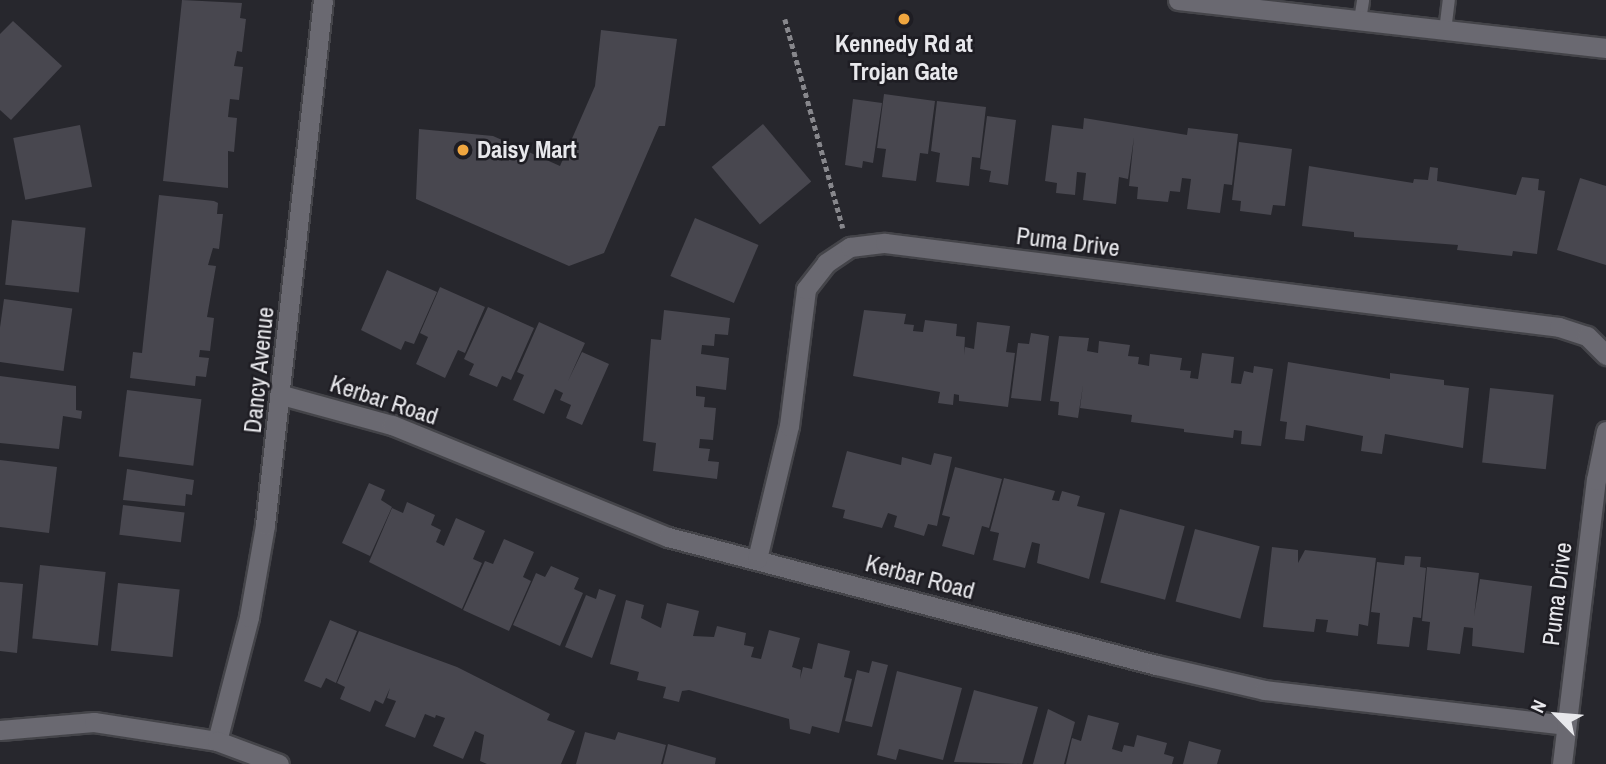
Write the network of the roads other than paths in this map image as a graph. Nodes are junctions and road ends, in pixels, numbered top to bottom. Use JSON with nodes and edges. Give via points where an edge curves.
{"nodes":[{"id":1,"x":323,"y":0,"type":"edge"},
{"id":2,"x":1178,"y":0,"type":"edge"},
{"id":3,"x":1363,"y":0,"type":"edge"},
{"id":4,"x":1449,"y":0,"type":"edge"},
{"id":5,"x":1360,"y":20,"type":"junction"},
{"id":6,"x":1445,"y":31,"type":"junction"},
{"id":7,"x":1606,"y":48,"type":"edge"},
{"id":8,"x":1606,"y":355,"type":"edge"},
{"id":9,"x":282,"y":395,"type":"junction"},
{"id":10,"x":1606,"y":431,"type":"edge"},
{"id":11,"x":757,"y":559,"type":"junction"},
{"id":12,"x":1566,"y":725,"type":"junction"},
{"id":13,"x":0,"y":730,"type":"edge"},
{"id":14,"x":217,"y":741,"type":"junction"},
{"id":15,"x":279,"y":764,"type":"edge"},
{"id":16,"x":1562,"y":764,"type":"edge"}],
"edges":[{"from":1,"to":9,"type":"street","name":"Dancy Avenue"},
{"from":2,"to":5,"type":"street"},
{"from":3,"to":5,"type":"lane"},
{"from":4,"to":6,"type":"lane"},
{"from":5,"to":6,"type":"street"},
{"from":6,"to":7,"type":"street"},
{"from":8,"to":11,"type":"street","name":"Puma Drive","via":[[1587,336],[1559,327],[884,243],[849,247],[826,263],[806,289],[789,426]]},
{"from":9,"to":11,"type":"street","name":"Kerbar Road","via":[[393,425],[614,519]]},
{"from":9,"to":14,"type":"street","name":"Dancy Avenue","via":[[249,617]]},
{"from":10,"to":12,"type":"street","name":"Puma Drive"},
{"from":11,"to":12,"type":"street","name":"Kerbar Road","via":[[1264,690]]},
{"from":12,"to":16,"type":"street","name":"Puma Drive"},
{"from":13,"to":14,"type":"street","via":[[94,722]]},
{"from":14,"to":15,"type":"street"}]}
